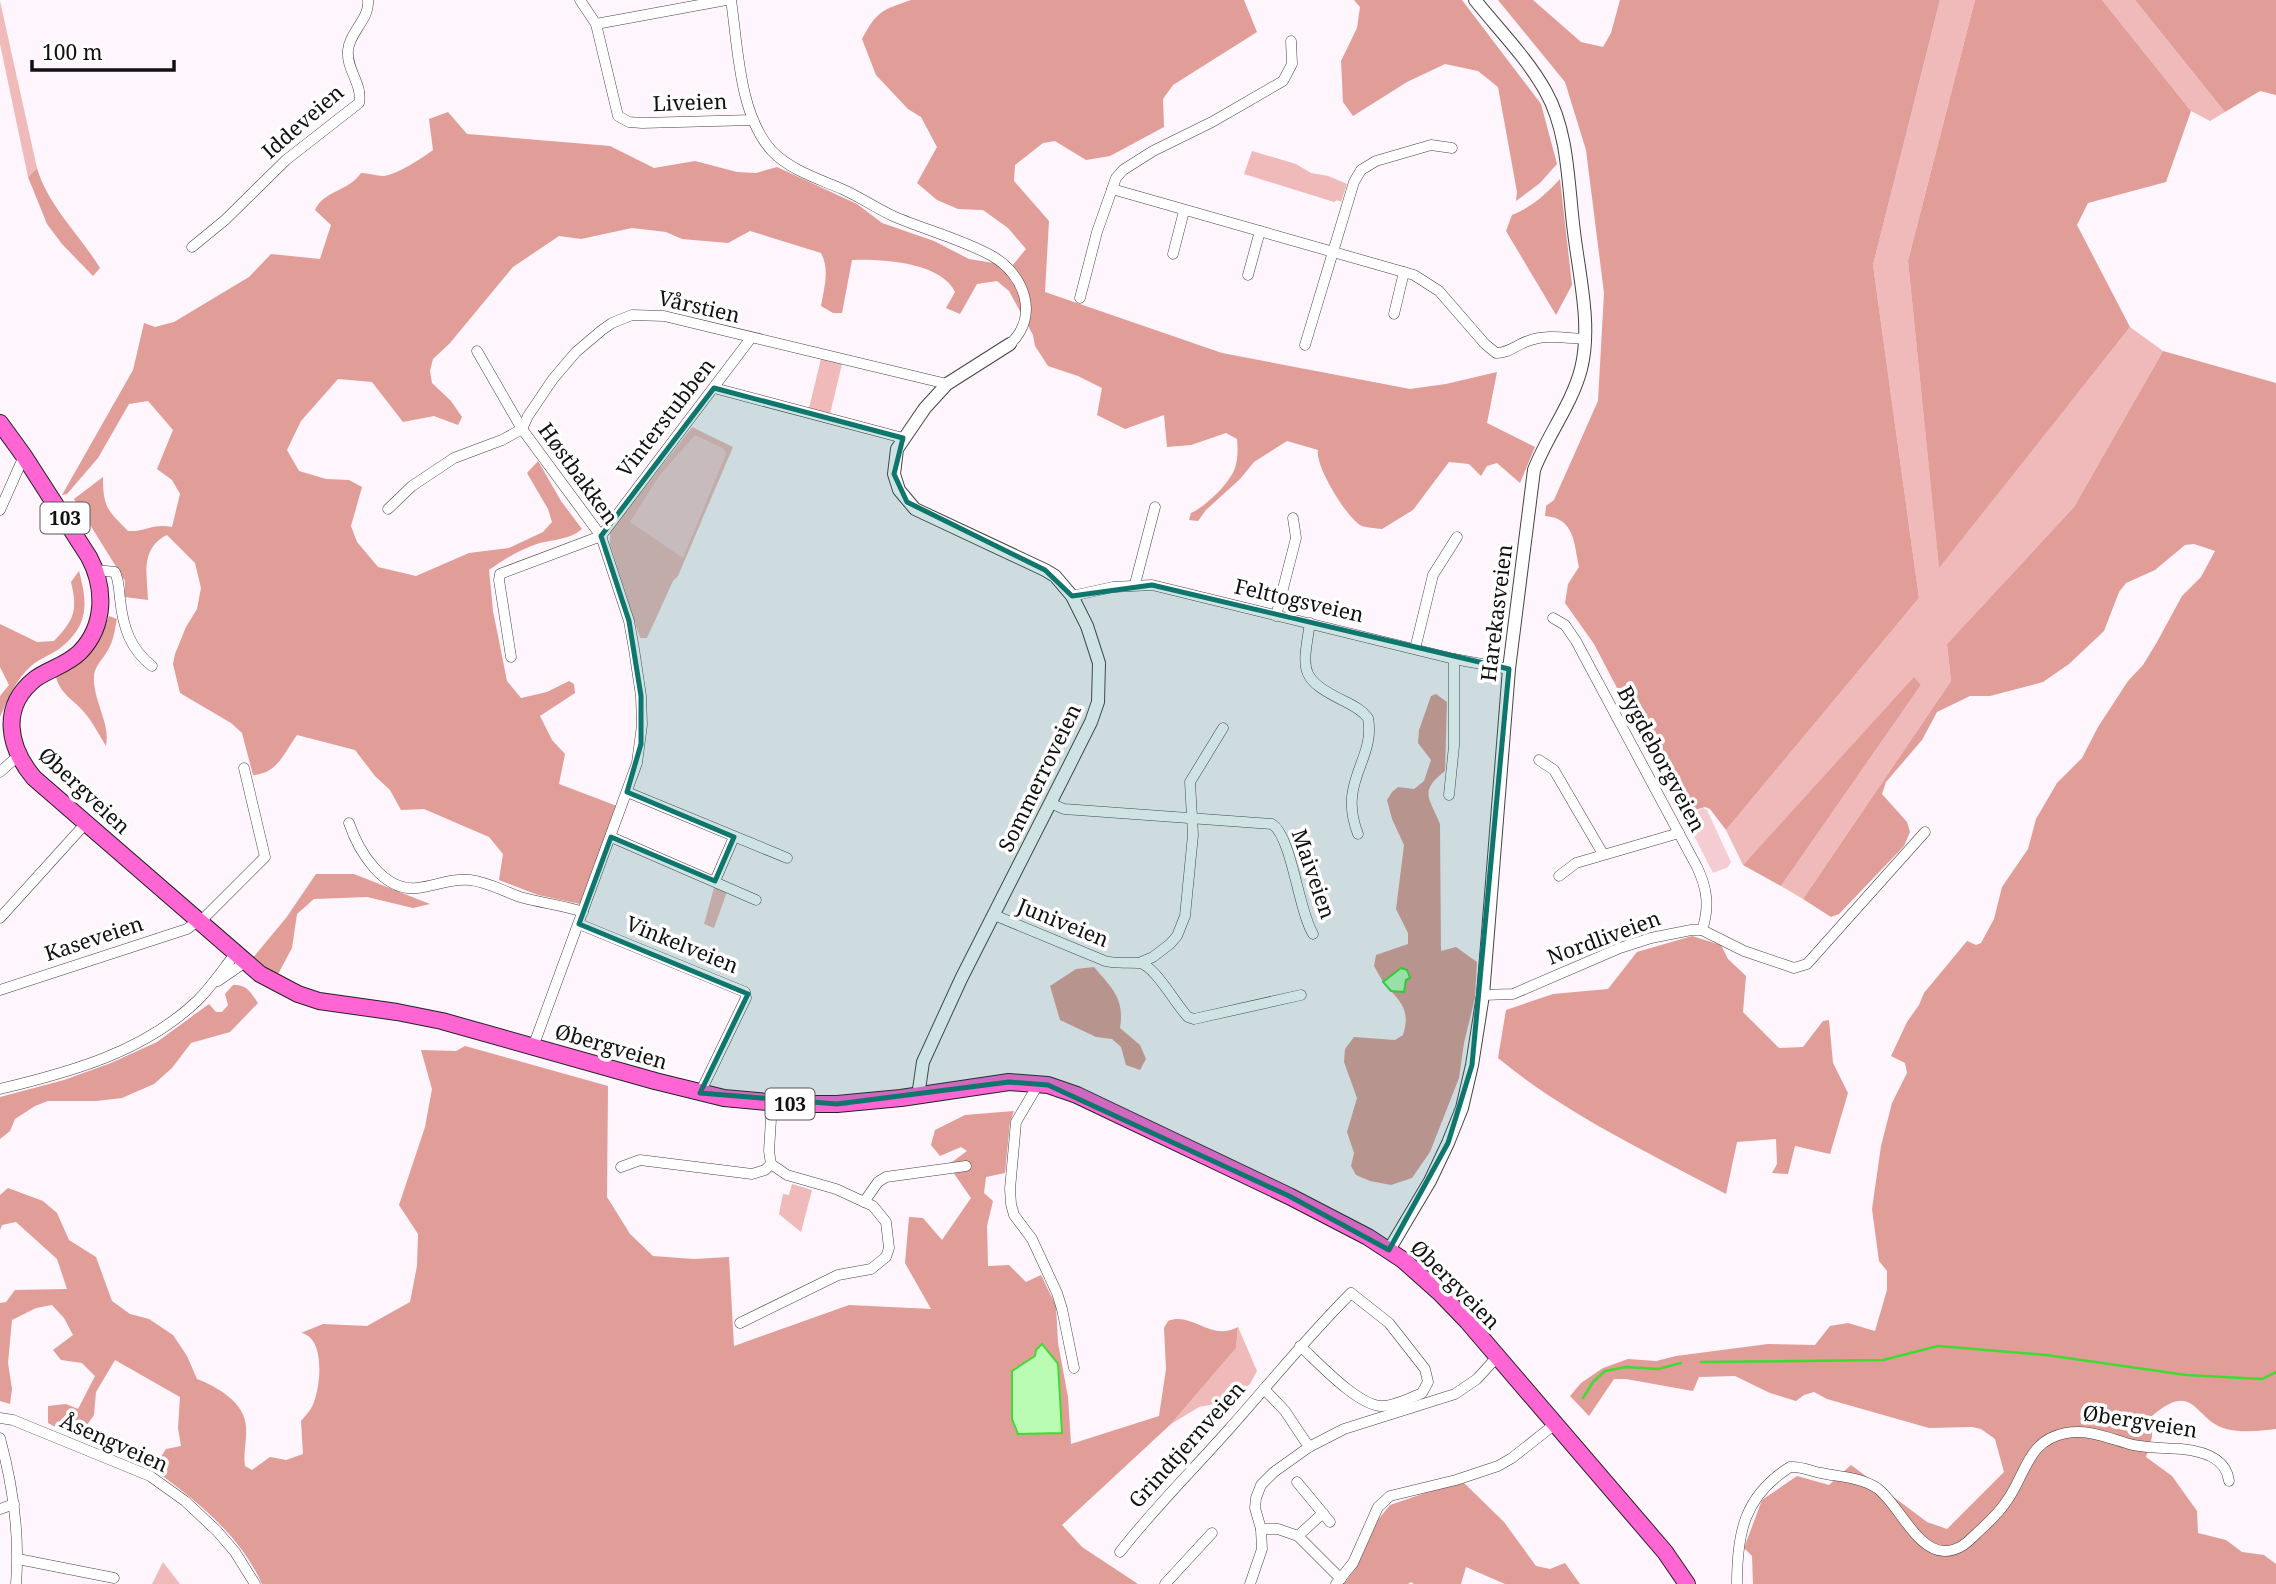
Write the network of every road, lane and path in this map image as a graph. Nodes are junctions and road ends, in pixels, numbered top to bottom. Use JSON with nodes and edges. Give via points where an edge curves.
{"nodes":[{"id":1,"x":368,"y":0,"type":"edge"},
{"id":2,"x":580,"y":0,"type":"edge"},
{"id":3,"x":726,"y":0,"type":"edge"},
{"id":4,"x":731,"y":0,"type":"edge"},
{"id":5,"x":1475,"y":0,"type":"edge"},
{"id":6,"x":596,"y":23,"type":"junction"},
{"id":7,"x":1291,"y":41,"type":"dead end"},
{"id":8,"x":752,"y":120,"type":"junction"},
{"id":9,"x":1451,"y":148,"type":"dead end"},
{"id":10,"x":1112,"y":189,"type":"junction"},
{"id":11,"x":1184,"y":211,"type":"junction"},
{"id":12,"x":1260,"y":231,"type":"junction"},
{"id":13,"x":192,"y":247,"type":"dead end"},
{"id":14,"x":1333,"y":251,"type":"junction"},
{"id":15,"x":1173,"y":254,"type":"dead end"},
{"id":16,"x":1404,"y":272,"type":"junction"},
{"id":17,"x":1248,"y":275,"type":"dead end"},
{"id":18,"x":1080,"y":298,"type":"dead end"},
{"id":19,"x":1394,"y":314,"type":"dead end"},
{"id":20,"x":751,"y":338,"type":"junction"},
{"id":21,"x":1584,"y":339,"type":"junction"},
{"id":22,"x":1010,"y":344,"type":"joint"},
{"id":23,"x":1305,"y":345,"type":"dead end"},
{"id":24,"x":477,"y":351,"type":"dead end"},
{"id":25,"x":947,"y":384,"type":"junction"},
{"id":26,"x":714,"y":388,"type":"junction"},
{"id":27,"x":0,"y":423,"type":"edge"},
{"id":28,"x":522,"y":429,"type":"junction"},
{"id":29,"x":903,"y":438,"type":"junction"},
{"id":30,"x":24,"y":456,"type":"junction"},
{"id":31,"x":1155,"y":507,"type":"dead end"},
{"id":32,"x":388,"y":509,"type":"dead end"},
{"id":33,"x":0,"y":510,"type":"edge"},
{"id":34,"x":1293,"y":518,"type":"dead end"},
{"id":35,"x":601,"y":536,"type":"junction"},
{"id":36,"x":1457,"y":537,"type":"dead end"},
{"id":37,"x":96,"y":570,"type":"junction"},
{"id":38,"x":1135,"y":584,"type":"junction"},
{"id":39,"x":1072,"y":596,"type":"junction"},
{"id":40,"x":1276,"y":616,"type":"junction"},
{"id":41,"x":1553,"y":618,"type":"dead end"},
{"id":42,"x":1310,"y":623,"type":"junction"},
{"id":43,"x":1415,"y":649,"type":"junction"},
{"id":44,"x":511,"y":657,"type":"dead end"},
{"id":45,"x":1454,"y":659,"type":"junction"},
{"id":46,"x":152,"y":666,"type":"dead end"},
{"id":47,"x":1509,"y":669,"type":"junction"},
{"id":48,"x":1223,"y":728,"type":"dead end"},
{"id":49,"x":18,"y":756,"type":"junction"},
{"id":50,"x":1539,"y":760,"type":"dead end"},
{"id":51,"x":244,"y":768,"type":"dead end"},
{"id":52,"x":0,"y":772,"type":"edge"},
{"id":53,"x":627,"y":792,"type":"junction"},
{"id":54,"x":1449,"y":795,"type":"dead end"},
{"id":55,"x":1050,"y":803,"type":"junction"},
{"id":56,"x":1192,"y":817,"type":"junction"},
{"id":57,"x":86,"y":823,"type":"junction"},
{"id":58,"x":349,"y":823,"type":"dead end"},
{"id":59,"x":1679,"y":832,"type":"junction"},
{"id":60,"x":1925,"y":832,"type":"dead end"},
{"id":61,"x":1358,"y":834,"type":"dead end"},
{"id":62,"x":611,"y":837,"type":"junction"},
{"id":63,"x":734,"y":837,"type":"junction"},
{"id":64,"x":1603,"y":854,"type":"junction"},
{"id":65,"x":787,"y":858,"type":"dead end"},
{"id":66,"x":1559,"y":876,"type":"dead end"},
{"id":67,"x":715,"y":881,"type":"junction"},
{"id":68,"x":756,"y":900,"type":"dead end"},
{"id":69,"x":583,"y":912,"type":"junction"},
{"id":70,"x":994,"y":915,"type":"junction"},
{"id":71,"x":0,"y":918,"type":"edge"},
{"id":72,"x":199,"y":922,"type":"junction"},
{"id":73,"x":579,"y":923,"type":"junction"},
{"id":74,"x":1702,"y":930,"type":"junction"},
{"id":75,"x":1313,"y":934,"type":"dead end"},
{"id":76,"x":239,"y":958,"type":"junction"},
{"id":77,"x":1141,"y":962,"type":"junction"},
{"id":78,"x":0,"y":990,"type":"edge"},
{"id":79,"x":1301,"y":995,"type":"dead end"},
{"id":80,"x":1483,"y":995,"type":"junction"},
{"id":81,"x":533,"y":1047,"type":"junction"},
{"id":82,"x":1039,"y":1083,"type":"junction"},
{"id":83,"x":0,"y":1089,"type":"edge"},
{"id":84,"x":700,"y":1093,"type":"junction"},
{"id":85,"x":918,"y":1096,"type":"junction"},
{"id":86,"x":772,"y":1102,"type":"junction"},
{"id":87,"x":771,"y":1164,"type":"junction"},
{"id":88,"x":967,"y":1166,"type":"dead end"},
{"id":89,"x":621,"y":1167,"type":"dead end"},
{"id":90,"x":864,"y":1202,"type":"junction"},
{"id":91,"x":1389,"y":1250,"type":"junction"},
{"id":92,"x":740,"y":1323,"type":"dead end"},
{"id":93,"x":1300,"y":1346,"type":"junction"},
{"id":94,"x":1497,"y":1357,"type":"junction"},
{"id":95,"x":1074,"y":1368,"type":"dead end"},
{"id":96,"x":1264,"y":1389,"type":"junction"},
{"id":97,"x":0,"y":1418,"type":"edge"},
{"id":98,"x":1555,"y":1424,"type":"junction"},
{"id":99,"x":0,"y":1438,"type":"edge"},
{"id":100,"x":1309,"y":1447,"type":"junction"},
{"id":101,"x":2229,"y":1481,"type":"dead end"},
{"id":102,"x":1297,"y":1482,"type":"dead end"},
{"id":103,"x":14,"y":1504,"type":"junction"},
{"id":104,"x":0,"y":1509,"type":"edge"},
{"id":105,"x":1323,"y":1513,"type":"junction"},
{"id":106,"x":1330,"y":1522,"type":"dead end"},
{"id":107,"x":1261,"y":1529,"type":"junction"},
{"id":108,"x":1212,"y":1533,"type":"dead end"},
{"id":109,"x":1297,"y":1536,"type":"junction"},
{"id":110,"x":1120,"y":1552,"type":"dead end"},
{"id":111,"x":18,"y":1559,"type":"junction"},
{"id":112,"x":114,"y":1578,"type":"dead end"},
{"id":113,"x":1338,"y":1581,"type":"edge"},
{"id":114,"x":16,"y":1584,"type":"edge"},
{"id":115,"x":255,"y":1584,"type":"edge"},
{"id":116,"x":1166,"y":1584,"type":"edge"},
{"id":117,"x":1250,"y":1584,"type":"edge"},
{"id":118,"x":1687,"y":1584,"type":"edge"},
{"id":119,"x":1737,"y":1584,"type":"edge"}],
"edges":[{"from":1,"to":13,"type":"street","name":"Iddeveien","via":[[367,13],[348,47],[359,103],[303,146]]},
{"from":2,"to":6,"type":"street"},
{"from":3,"to":6,"type":"street"},
{"from":4,"to":8,"type":"street"},
{"from":5,"to":21,"type":"street","name":"Harekasveien","via":[[1535,75],[1554,109],[1562,135]]},
{"from":6,"to":8,"type":"street","name":"Liveien","via":[[618,116],[642,123]]},
{"from":7,"to":10,"type":"street","via":[[1292,64],[1283,81],[1136,162],[1116,178]]},
{"from":8,"to":22,"type":"street","via":[[783,161],[890,215],[992,256],[1009,269],[1022,287],[1027,309]]},
{"from":9,"to":14,"type":"street","via":[[1431,145],[1361,170]]},
{"from":10,"to":11,"type":"street"},
{"from":10,"to":18,"type":"street"},
{"from":11,"to":12,"type":"street"},
{"from":11,"to":15,"type":"street"},
{"from":12,"to":14,"type":"street"},
{"from":12,"to":17,"type":"street"},
{"from":14,"to":16,"type":"street"},
{"from":14,"to":23,"type":"street"},
{"from":16,"to":19,"type":"street"},
{"from":16,"to":21,"type":"street","via":[[1439,291],[1496,353],[1538,338]]},
{"from":20,"to":25,"type":"street","name":"Vårstien"},
{"from":20,"to":26,"type":"street","name":"Vinterstubben"},
{"from":20,"to":28,"type":"street","name":"Vårstien","via":[[664,316],[625,317],[576,352],[540,396]]},
{"from":21,"to":47,"type":"street","name":"Harekasveien","via":[[1577,383],[1534,470]]},
{"from":22,"to":25,"type":"street","name":"Sommerroveien"},
{"from":24,"to":28,"type":"street","name":"Høstbakken"},
{"from":25,"to":29,"type":"street","name":"Sommerroveien"},
{"from":26,"to":29,"type":"street"},
{"from":26,"to":35,"type":"street","name":"Vinterstubben"},
{"from":27,"to":30,"type":"main road","name":"Øbergveien","number":"103"},
{"from":28,"to":32,"type":"street","via":[[454,458],[412,486]]},
{"from":28,"to":35,"type":"street","name":"Høstbakken"},
{"from":29,"to":39,"type":"street","name":"Sommerroveien","via":[[894,474],[907,502],[1045,570]]},
{"from":30,"to":33,"type":"street"},
{"from":30,"to":37,"type":"main road","name":"Øbergveien","number":"103"},
{"from":31,"to":38,"type":"street"},
{"from":34,"to":40,"type":"street","via":[[1296,538]]},
{"from":35,"to":44,"type":"street","via":[[500,574]]},
{"from":35,"to":53,"type":"street","name":"Høstbakken","via":[[629,621],[641,696],[641,744]]},
{"from":36,"to":43,"type":"street","via":[[1433,575]]},
{"from":37,"to":46,"type":"street","name":"Øbergveien","via":[[115,572],[130,641]]},
{"from":37,"to":49,"type":"main road","name":"Øbergveien","number":"103","via":[[101,607],[89,642],[16,698],[10,728]]},
{"from":38,"to":39,"type":"street","name":"Felttogsveien"},
{"from":38,"to":40,"type":"street","name":"Felttogsveien"},
{"from":39,"to":55,"type":"street","name":"Sommerroveien","via":[[1099,663],[1098,702]]},
{"from":40,"to":42,"type":"street","name":"Felttogsveien"},
{"from":41,"to":59,"type":"street","name":"Bygdeborgveien","via":[[1566,625],[1576,641]]},
{"from":42,"to":43,"type":"street","name":"Felttogsveien"},
{"from":42,"to":61,"type":"street","via":[[1305,657],[1308,676],[1317,687],[1368,718],[1367,743],[1351,797]]},
{"from":43,"to":45,"type":"street","name":"Felttogsveien"},
{"from":45,"to":47,"type":"street","name":"Felttogsveien"},
{"from":45,"to":54,"type":"street"},
{"from":47,"to":80,"type":"street","name":"Harekasveien"},
{"from":48,"to":56,"type":"street","via":[[1190,782]]},
{"from":49,"to":52,"type":"street"},
{"from":49,"to":57,"type":"main road","name":"Øbergveien","number":"103","via":[[34,778]]},
{"from":50,"to":64,"type":"street","via":[[1554,770]]},
{"from":51,"to":72,"type":"street","via":[[265,856]]},
{"from":53,"to":62,"type":"street","name":"Høstbakken"},
{"from":53,"to":63,"type":"street"},
{"from":55,"to":56,"type":"street","name":"Maiveien","via":[[1064,808]]},
{"from":55,"to":70,"type":"street","name":"Sommerroveien"},
{"from":56,"to":75,"type":"street","name":"Maiveien","via":[[1278,828]]},
{"from":56,"to":77,"type":"street","via":[[1185,916],[1170,944]]},
{"from":57,"to":71,"type":"street"},
{"from":57,"to":72,"type":"main road","name":"Øbergveien","number":"103"},
{"from":58,"to":69,"type":"street","via":[[356,844],[373,866],[401,885],[417,888],[472,880]]},
{"from":59,"to":64,"type":"street"},
{"from":59,"to":74,"type":"street","name":"Bygdeborgveien","via":[[1705,883],[1707,915]]},
{"from":60,"to":74,"type":"street","via":[[1801,967],[1744,951]]},
{"from":62,"to":67,"type":"street"},
{"from":62,"to":69,"type":"street","name":"Høstbakken"},
{"from":63,"to":65,"type":"street"},
{"from":63,"to":67,"type":"street"},
{"from":64,"to":66,"type":"street","via":[[1576,863]]},
{"from":67,"to":68,"type":"street"},
{"from":69,"to":73,"type":"street","name":"Høstbakken"},
{"from":70,"to":77,"type":"street","name":"Juniveien","via":[[1105,961]]},
{"from":70,"to":85,"type":"street","name":"Sommerroveien","via":[[923,1062]]},
{"from":72,"to":76,"type":"main road","name":"Øbergveien","number":"103"},
{"from":72,"to":78,"type":"street","name":"Kaseveien"},
{"from":73,"to":81,"type":"street","name":"Høstbakken"},
{"from":73,"to":84,"type":"street","name":"Vinkelveien","via":[[745,992]]},
{"from":74,"to":80,"type":"street","name":"Nordliveien","via":[[1630,944],[1513,994]]},
{"from":76,"to":81,"type":"main road","name":"Øbergveien","number":"103","via":[[280,985],[319,1002],[424,1017]]},
{"from":76,"to":83,"type":"street","via":[[182,1014],[129,1048],[73,1070]]},
{"from":77,"to":79,"type":"street","via":[[1152,969],[1183,1012],[1194,1018]]},
{"from":80,"to":91,"type":"street","name":"Harekasveien","via":[[1462,1108],[1430,1181]]},
{"from":81,"to":84,"type":"main road","name":"Øbergveien","number":"103"},
{"from":82,"to":85,"type":"main road","name":"Øbergveien","number":"103","via":[[1009,1082]]},
{"from":82,"to":91,"type":"main road","name":"Øbergveien","number":"103","via":[[1075,1094],[1346,1224]]},
{"from":82,"to":95,"type":"street","via":[[1016,1122],[1011,1203],[1060,1301]]},
{"from":84,"to":86,"type":"main road","name":"Øbergveien","number":"103"},
{"from":85,"to":86,"type":"main road","name":"Øbergveien","number":"103","via":[[837,1104]]},
{"from":86,"to":87,"type":"street"},
{"from":87,"to":89,"type":"street","via":[[752,1174],[640,1160]]},
{"from":87,"to":90,"type":"street","via":[[787,1175]]},
{"from":88,"to":90,"type":"street","via":[[886,1177]]},
{"from":90,"to":92,"type":"street","via":[[880,1213],[889,1230],[890,1248],[879,1264],[838,1275]]},
{"from":91,"to":94,"type":"main road","name":"Øbergveien","number":"103","via":[[1440,1293]]},
{"from":93,"to":93,"type":"street","via":[[1351,1293],[1389,1323],[1425,1369],[1429,1382],[1418,1395],[1380,1406],[1360,1398]]},
{"from":93,"to":96,"type":"street"},
{"from":94,"to":98,"type":"main road","name":"Øbergveien","number":"103"},
{"from":94,"to":100,"type":"street","via":[[1470,1386],[1455,1394],[1363,1422]]},
{"from":96,"to":100,"type":"street","name":"Grindtjernveien"},
{"from":96,"to":110,"type":"street","name":"Grindtjernveien"},
{"from":97,"to":115,"type":"street","name":"Åsengveien","via":[[150,1476],[217,1531]]},
{"from":98,"to":113,"type":"street","via":[[1498,1466],[1390,1496],[1378,1507],[1353,1563]]},
{"from":98,"to":118,"type":"main road","name":"Øbergveien","number":"103"},
{"from":99,"to":103,"type":"street"},
{"from":100,"to":107,"type":"street","via":[[1261,1485],[1255,1508]]},
{"from":101,"to":119,"type":"street","name":"Øbergveien","via":[[2223,1464],[2198,1451],[2131,1444],[2094,1432],[2064,1434],[2042,1443],[2031,1456],[1994,1518],[1968,1542],[1947,1552],[1934,1550],[1875,1487],[1847,1476],[1790,1467],[1764,1487],[1742,1529],[1736,1552]]},
{"from":102,"to":105,"type":"street"},
{"from":103,"to":104,"type":"street"},
{"from":103,"to":111,"type":"street"},
{"from":105,"to":106,"type":"street"},
{"from":105,"to":109,"type":"street"},
{"from":107,"to":109,"type":"street"},
{"from":107,"to":117,"type":"street","via":[[1261,1557]]},
{"from":108,"to":116,"type":"street"},
{"from":109,"to":113,"type":"street"},
{"from":111,"to":112,"type":"street"},
{"from":111,"to":114,"type":"street"}]}
